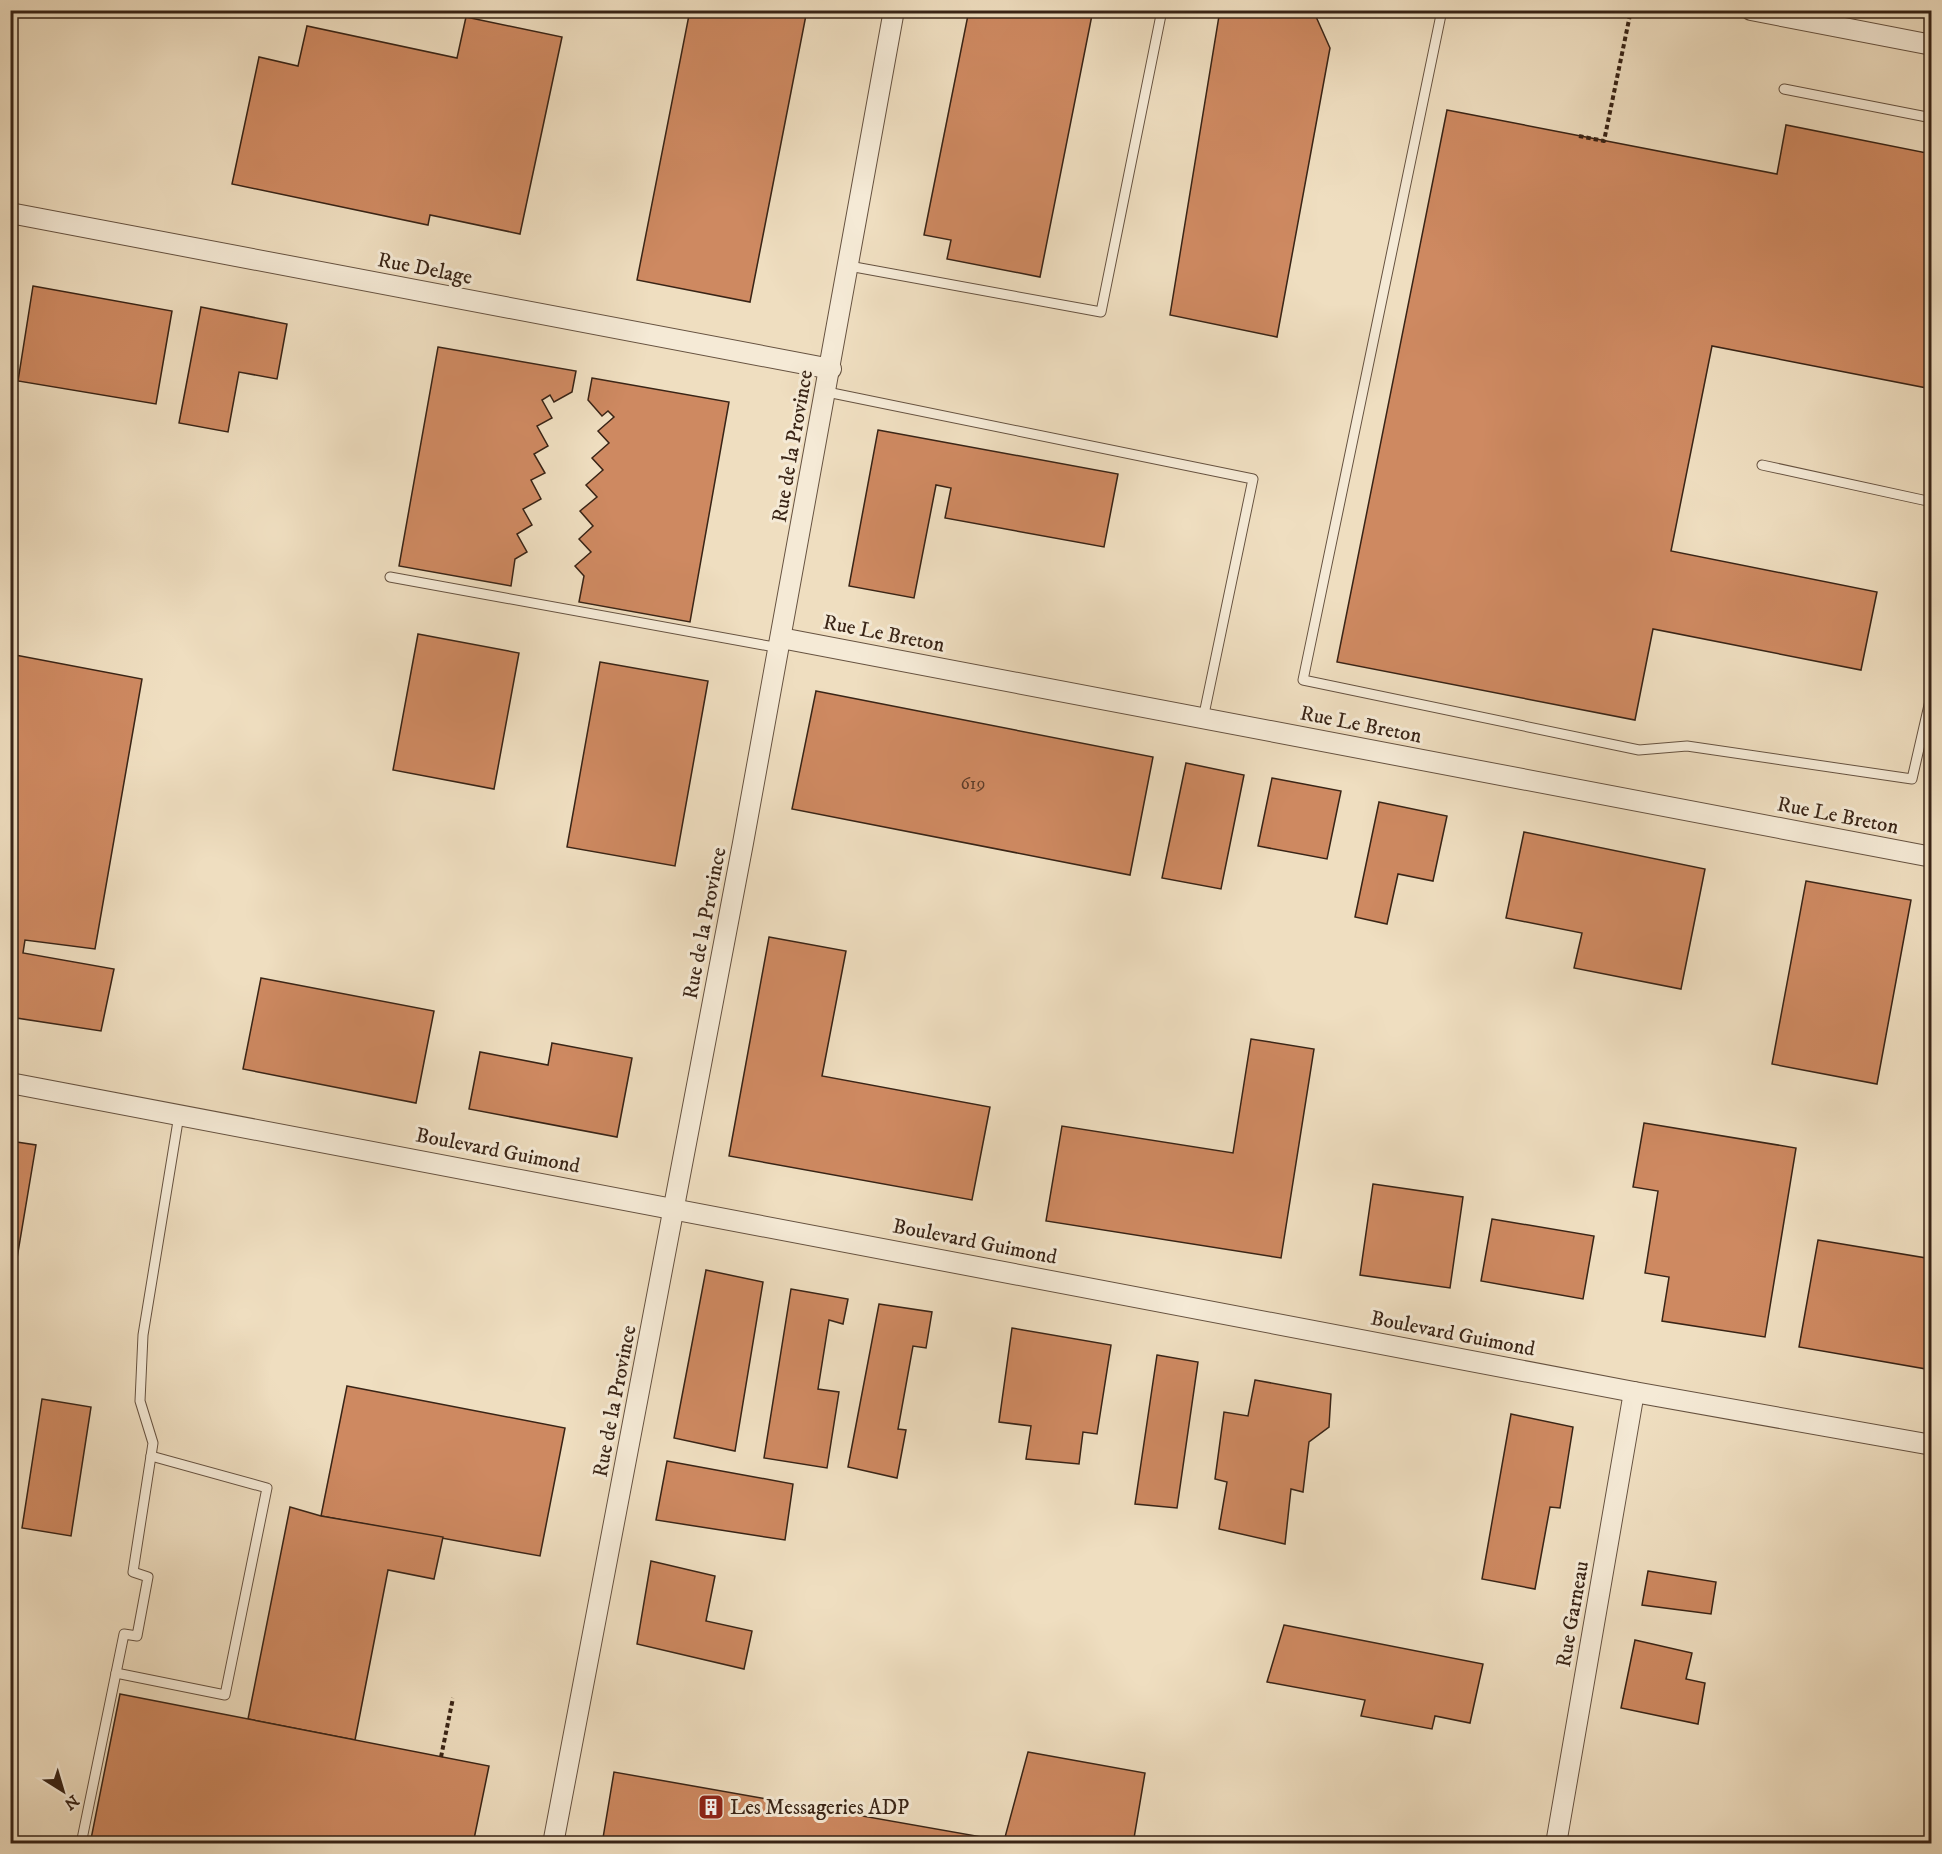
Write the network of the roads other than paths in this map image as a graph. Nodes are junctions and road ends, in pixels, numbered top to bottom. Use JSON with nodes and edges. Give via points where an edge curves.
{"nodes":[{"id":1,"x":894,"y":10,"type":"edge"},
{"id":2,"x":1162,"y":10,"type":"edge"},
{"id":3,"x":1442,"y":10,"type":"edge"},
{"id":4,"x":1751,"y":10,"type":"edge"},
{"id":5,"x":1932,"y":45,"type":"edge"},
{"id":6,"x":1784,"y":89,"type":"dead end"},
{"id":7,"x":1932,"y":118,"type":"edge"},
{"id":8,"x":10,"y":213,"type":"edge"},
{"id":9,"x":849,"y":266,"type":"junction"},
{"id":10,"x":831,"y":369,"type":"junction"},
{"id":11,"x":827,"y":392,"type":"junction"},
{"id":12,"x":1762,"y":465,"type":"dead end"},
{"id":13,"x":1932,"y":502,"type":"edge"},
{"id":14,"x":390,"y":577,"type":"dead end"},
{"id":15,"x":781,"y":643,"type":"junction"},
{"id":16,"x":1932,"y":692,"type":"edge"},
{"id":17,"x":1203,"y":718,"type":"junction"},
{"id":18,"x":1932,"y":857,"type":"edge"},
{"id":19,"x":10,"y":1083,"type":"edge"},
{"id":20,"x":179,"y":1115,"type":"junction"},
{"id":21,"x":675,"y":1208,"type":"junction"},
{"id":22,"x":1634,"y":1392,"type":"junction"},
{"id":23,"x":1932,"y":1445,"type":"edge"},
{"id":24,"x":151,"y":1456,"type":"junction"},
{"id":25,"x":116,"y":1673,"type":"junction"},
{"id":26,"x":81,"y":1844,"type":"edge"},
{"id":27,"x":553,"y":1844,"type":"edge"},
{"id":28,"x":1556,"y":1844,"type":"edge"}],
"edges":[{"from":1,"to":9,"type":"street","name":"Rue de la Province"},
{"from":2,"to":9,"type":"lane","via":[[1101,312]]},
{"from":3,"to":16,"type":"lane","via":[[1303,680],[1639,750],[1687,746],[1912,779]]},
{"from":4,"to":5,"type":"street"},
{"from":6,"to":7,"type":"lane"},
{"from":8,"to":10,"type":"street","name":"Rue Delage"},
{"from":9,"to":10,"type":"street","name":"Rue de la Province"},
{"from":10,"to":11,"type":"street","name":"Rue de la Province"},
{"from":11,"to":15,"type":"street","name":"Rue de la Province"},
{"from":11,"to":17,"type":"lane","via":[[1253,479]]},
{"from":12,"to":13,"type":"lane"},
{"from":14,"to":15,"type":"lane"},
{"from":15,"to":17,"type":"street","name":"Rue Le Breton"},
{"from":15,"to":21,"type":"street","name":"Rue de la Province"},
{"from":17,"to":18,"type":"street","name":"Rue Le Breton"},
{"from":19,"to":20,"type":"street","name":"Boulevard Guimond"},
{"from":20,"to":21,"type":"street","name":"Boulevard Guimond"},
{"from":20,"to":24,"type":"lane","via":[[143,1335],[140,1401],[153,1443]]},
{"from":21,"to":22,"type":"street","name":"Boulevard Guimond"},
{"from":21,"to":27,"type":"street","name":"Rue de la Province"},
{"from":22,"to":23,"type":"street","name":"Boulevard Guimond"},
{"from":22,"to":28,"type":"street","name":"Rue Garneau"},
{"from":24,"to":25,"type":"lane","via":[[133,1572],[148,1577],[136,1636],[124,1634]]},
{"from":24,"to":25,"type":"lane","via":[[267,1488],[225,1695]]},
{"from":25,"to":26,"type":"lane"}]}
